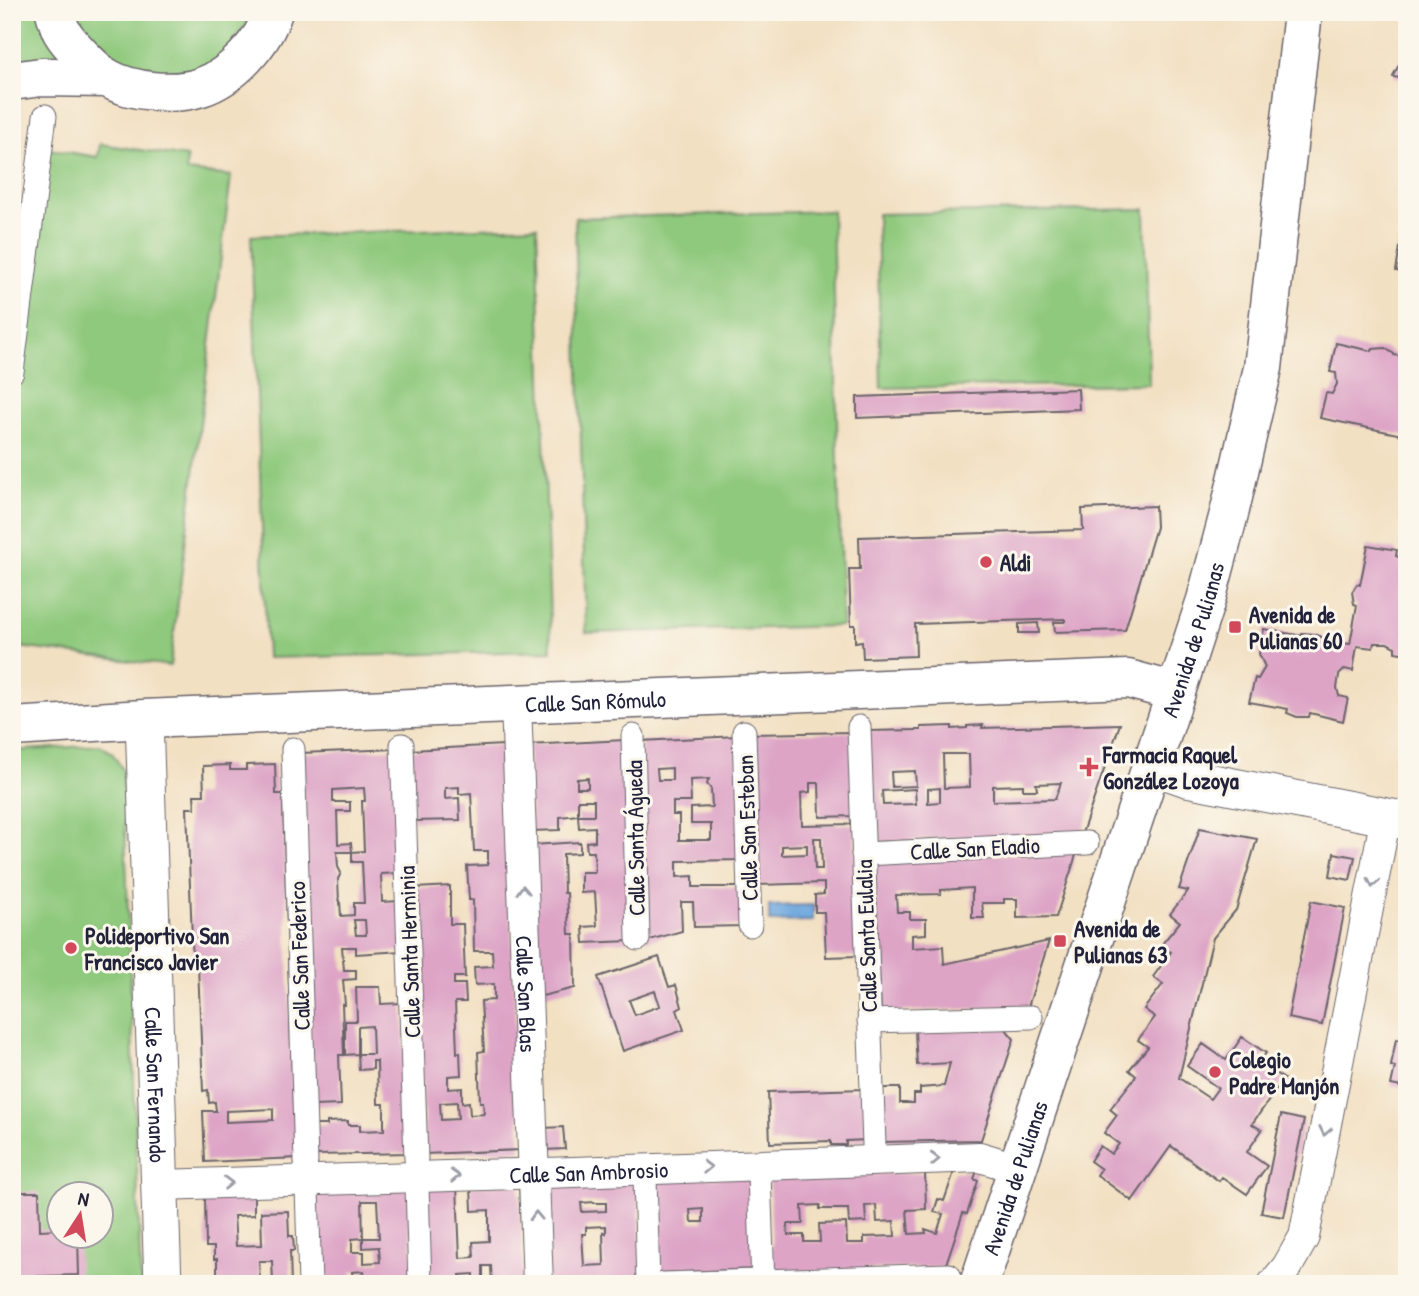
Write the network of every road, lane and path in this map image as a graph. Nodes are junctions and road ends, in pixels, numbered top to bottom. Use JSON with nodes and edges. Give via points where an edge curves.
{"nodes":[{"id":1,"x":55,"y":12,"type":"edge"},
{"id":2,"x":273,"y":12,"type":"edge"},
{"id":3,"x":1303,"y":12,"type":"edge"},
{"id":4,"x":107,"y":78,"type":"junction"},
{"id":5,"x":12,"y":81,"type":"edge"},
{"id":6,"x":45,"y":116,"type":"dead end"},
{"id":7,"x":12,"y":372,"type":"edge"},
{"id":8,"x":1176,"y":692,"type":"junction"},
{"id":9,"x":516,"y":705,"type":"junction"},
{"id":10,"x":144,"y":719,"type":"junction"},
{"id":11,"x":12,"y":727,"type":"edge"},
{"id":12,"x":859,"y":727,"type":"dead end"},
{"id":13,"x":744,"y":732,"type":"dead end"},
{"id":14,"x":633,"y":736,"type":"dead end"},
{"id":15,"x":402,"y":745,"type":"dead end"},
{"id":16,"x":293,"y":749,"type":"dead end"},
{"id":17,"x":1152,"y":766,"type":"junction"},
{"id":18,"x":1396,"y":819,"type":"edge"},
{"id":19,"x":1087,"y":843,"type":"dead end"},
{"id":20,"x":863,"y":854,"type":"junction"},
{"id":21,"x":750,"y":925,"type":"dead end"},
{"id":22,"x":638,"y":939,"type":"dead end"},
{"id":23,"x":1031,"y":1017,"type":"dead end"},
{"id":24,"x":869,"y":1021,"type":"junction"},
{"id":25,"x":874,"y":1144,"type":"dead end"},
{"id":26,"x":416,"y":1159,"type":"dead end"},
{"id":27,"x":306,"y":1163,"type":"dead end"},
{"id":28,"x":1016,"y":1168,"type":"junction"},
{"id":29,"x":535,"y":1173,"type":"junction"},
{"id":30,"x":759,"y":1174,"type":"dead end"},
{"id":31,"x":645,"y":1177,"type":"dead end"},
{"id":32,"x":160,"y":1185,"type":"junction"},
{"id":33,"x":416,"y":1185,"type":"dead end"},
{"id":34,"x":307,"y":1188,"type":"dead end"},
{"id":35,"x":964,"y":1280,"type":"edge"},
{"id":36,"x":763,"y":1282,"type":"edge"},
{"id":37,"x":163,"y":1284,"type":"edge"},
{"id":38,"x":310,"y":1284,"type":"edge"},
{"id":39,"x":420,"y":1284,"type":"edge"},
{"id":40,"x":538,"y":1284,"type":"edge"},
{"id":41,"x":648,"y":1284,"type":"edge"},
{"id":42,"x":663,"y":1284,"type":"edge"},
{"id":43,"x":1273,"y":1284,"type":"edge"}],
"edges":[{"from":1,"to":4,"type":"main road","via":[[62,32]]},
{"from":2,"to":4,"type":"main road","via":[[251,50],[229,73],[201,87],[170,92],[137,89]]},
{"from":3,"to":8,"type":"main road","name":"Avenida de Pulianas","via":[[1263,368],[1206,600]]},
{"from":4,"to":5,"type":"main road"},
{"from":6,"to":7,"type":"street"},
{"from":8,"to":9,"type":"main road","name":"Calle San Rómulo","via":[[1128,679]]},
{"from":8,"to":17,"type":"main road","name":"Avenida de Pulianas"},
{"from":9,"to":10,"type":"main road","name":"Calle San Rómulo"},
{"from":29,"to":9,"type":"street","name":"Calle San Blas","one_way":true},
{"from":10,"to":11,"type":"main road","name":"Calle San Rómulo"},
{"from":10,"to":32,"type":"street","name":"Calle San Fernando"},
{"from":12,"to":20,"type":"street","name":"Calle Santa Eulalia"},
{"from":13,"to":21,"type":"street","name":"Calle San Esteban"},
{"from":14,"to":22,"type":"street","name":"Calle Santa Águeda"},
{"from":15,"to":26,"type":"street","name":"Calle Santa Herminia"},
{"from":16,"to":27,"type":"street","name":"Calle San Federico"},
{"from":17,"to":18,"type":"street","via":[[1187,778]]},
{"from":17,"to":28,"type":"main road","name":"Avenida de Pulianas"},
{"from":18,"to":43,"type":"street","one_way":true,"via":[[1304,1237]]},
{"from":19,"to":20,"type":"street","name":"Calle San Eladio"},
{"from":20,"to":24,"type":"street","name":"Calle Santa Eulalia"},
{"from":23,"to":24,"type":"street"},
{"from":24,"to":25,"type":"street","name":"Calle Santa Eulalia"},
{"from":29,"to":28,"type":"street","name":"Calle San Ambrosio","one_way":true,"via":[[980,1157]]},
{"from":28,"to":35,"type":"main road","name":"Avenida de Pulianas"},
{"from":32,"to":29,"type":"street","name":"Calle San Ambrosio","one_way":true},
{"from":40,"to":29,"type":"street","name":"Calle San Blas","one_way":true},
{"from":30,"to":36,"type":"street"},
{"from":31,"to":41,"type":"street"},
{"from":32,"to":37,"type":"street","name":"Calle San Fernando"},
{"from":33,"to":39,"type":"street"},
{"from":34,"to":38,"type":"street"},
{"from":35,"to":36,"type":"street"},
{"from":36,"to":42,"type":"street"}]}
